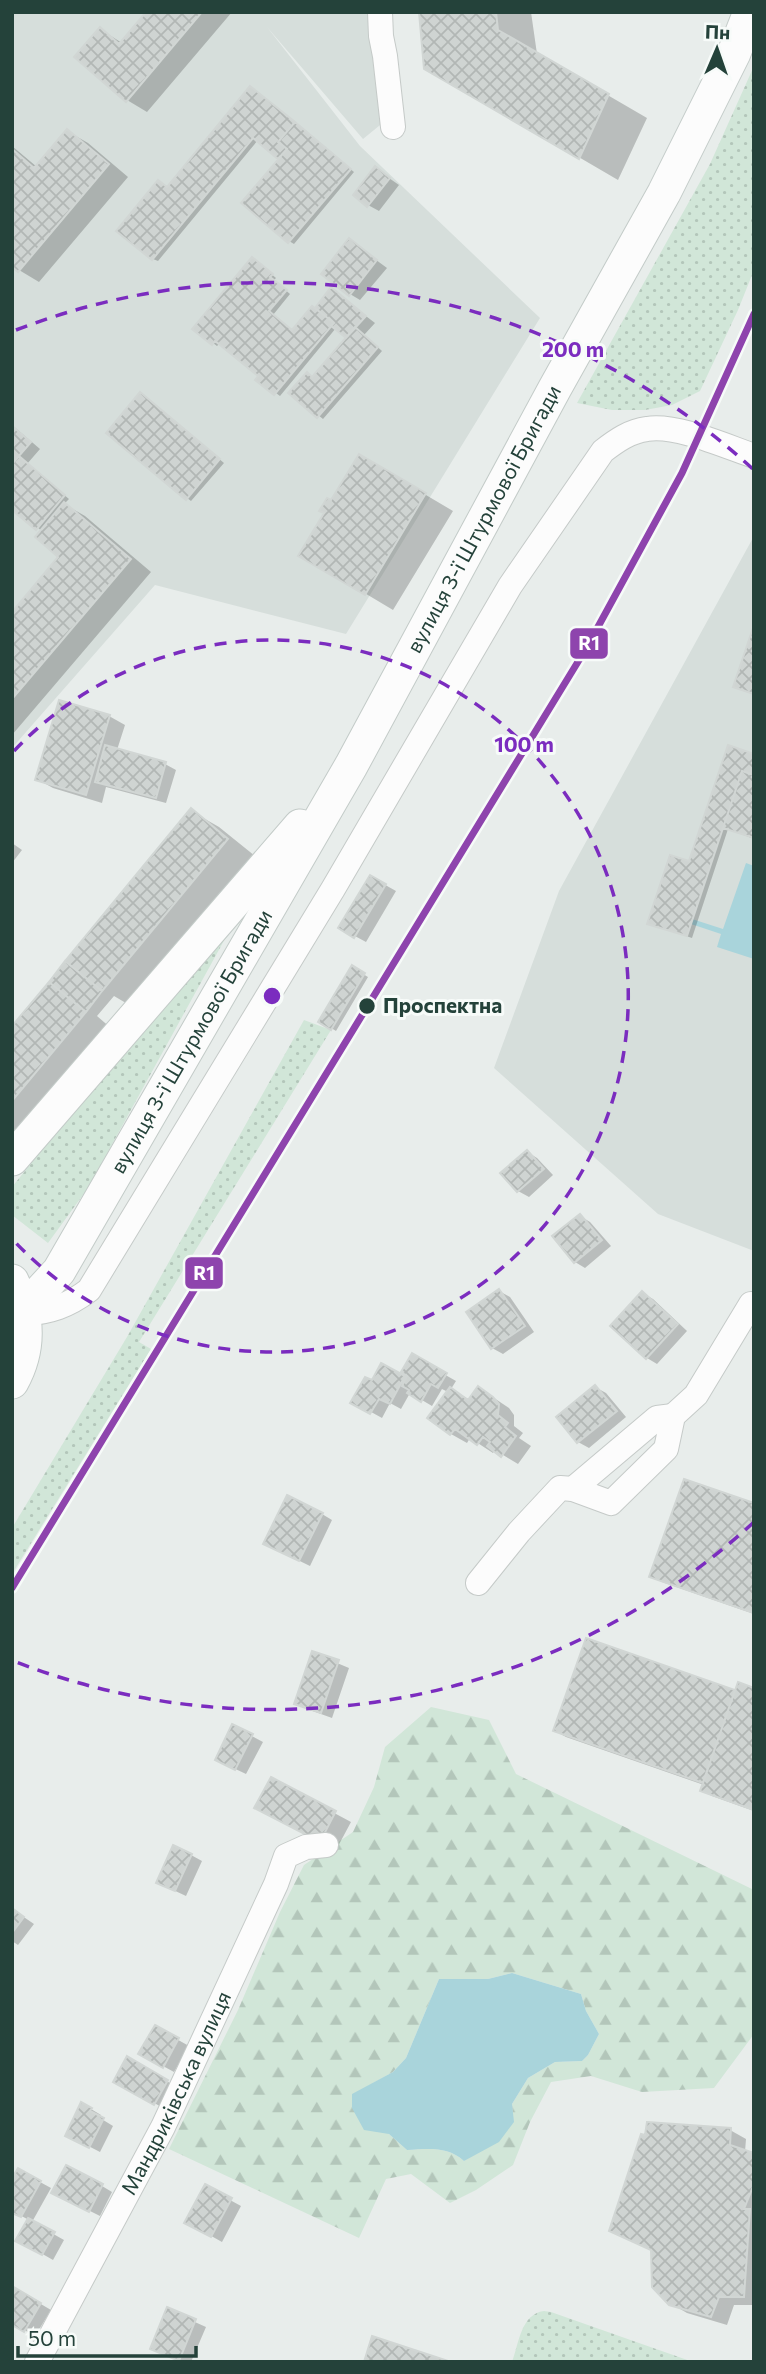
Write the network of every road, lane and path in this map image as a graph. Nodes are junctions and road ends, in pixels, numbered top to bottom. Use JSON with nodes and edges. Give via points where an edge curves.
{"nodes":[{"id":1,"x":380,"y":12,"type":"edge"},
{"id":2,"x":750,"y":12,"type":"edge"},
{"id":3,"x":393,"y":127,"type":"dead end"},
{"id":4,"x":754,"y":456,"type":"edge"},
{"id":5,"x":351,"y":766,"type":"junction"},
{"id":6,"x":12,"y":1159,"type":"edge"},
{"id":7,"x":20,"y":1302,"type":"edge"},
{"id":8,"x":751,"y":1304,"type":"dead end"},
{"id":9,"x":12,"y":1382,"type":"edge"},
{"id":10,"x":673,"y":1416,"type":"junction"},
{"id":11,"x":567,"y":1488,"type":"junction"},
{"id":12,"x":478,"y":1583,"type":"dead end"},
{"id":13,"x":326,"y":1845,"type":"dead end"},
{"id":14,"x":37,"y":2362,"type":"edge"}],
"edges":[{"from":1,"to":3,"type":"street"},
{"from":2,"to":5,"type":"main road","name":"вулиця 3-ї Штурмової Бригади","via":[[664,193]]},
{"from":4,"to":7,"type":"street","via":[[667,428],[633,433],[603,451],[510,586],[89,1290],[57,1309]]},
{"from":5,"to":6,"type":"main road","name":"вулиця 3-ї Штурмової Бригади"},
{"from":5,"to":7,"type":"main road","name":"вулиця 3-ї Штурмової Бригади","via":[[59,1271]]},
{"from":7,"to":9,"type":"main road","via":[[26,1343]]},
{"from":8,"to":10,"type":"street","via":[[696,1395]]},
{"from":10,"to":11,"type":"street","via":[[657,1418]]},
{"from":10,"to":11,"type":"street","via":[[666,1449],[611,1503]]},
{"from":11,"to":12,"type":"street","via":[[519,1531]]},
{"from":13,"to":14,"type":"street","name":"Мандриківська вулиця","via":[[286,1856],[163,2127]]}]}
